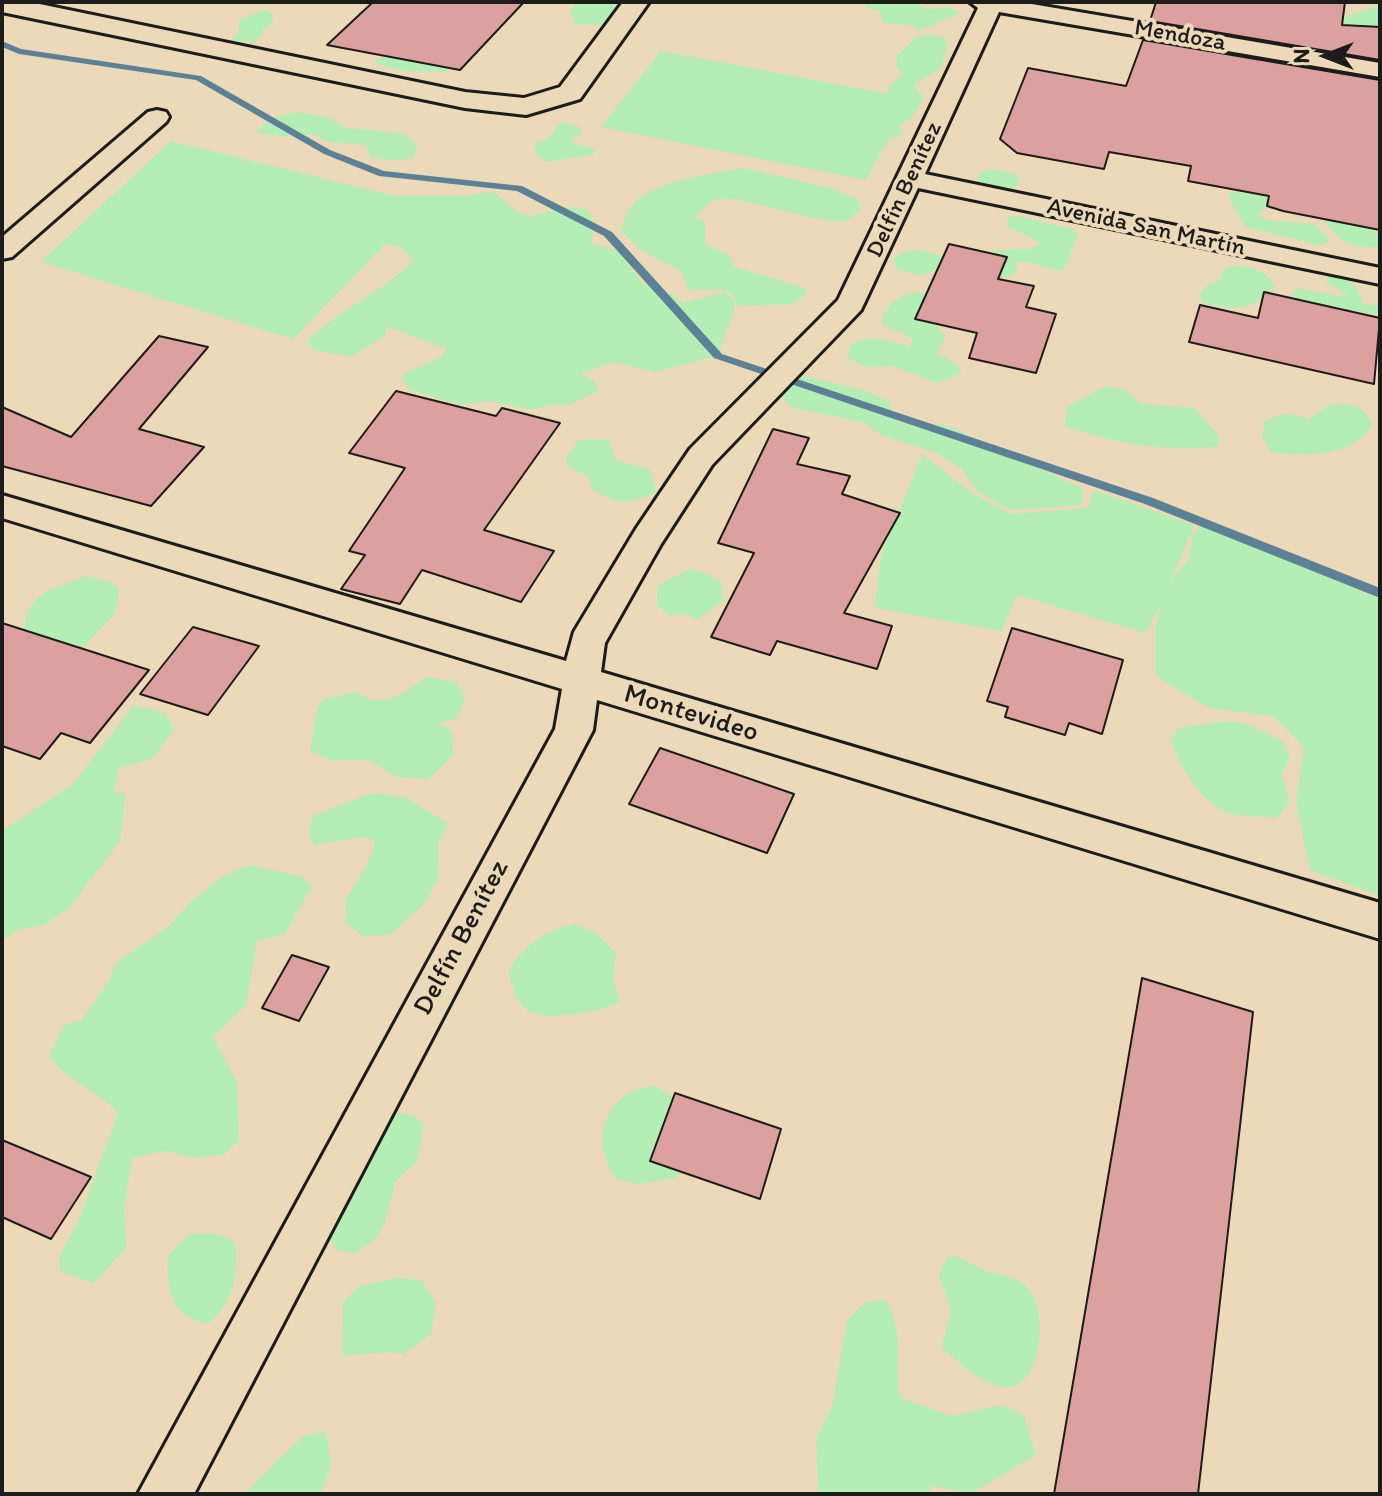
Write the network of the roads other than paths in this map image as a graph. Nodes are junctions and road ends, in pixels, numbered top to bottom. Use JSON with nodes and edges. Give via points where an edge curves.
{"nodes":[{"id":1,"x":636,"y":2,"type":"edge"},
{"id":2,"x":988,"y":3,"type":"edge"},
{"id":3,"x":2,"y":4,"type":"edge"},
{"id":4,"x":1380,"y":70,"type":"edge"},
{"id":5,"x":157,"y":117,"type":"dead end"},
{"id":6,"x":911,"y":179,"type":"junction"},
{"id":7,"x":2,"y":251,"type":"edge"},
{"id":8,"x":1380,"y":276,"type":"edge"},
{"id":9,"x":2,"y":506,"type":"edge"},
{"id":10,"x":582,"y":681,"type":"junction"},
{"id":11,"x":1380,"y":921,"type":"edge"},
{"id":12,"x":165,"y":1494,"type":"edge"}],
"edges":[{"from":1,"to":3,"type":"street","via":[[570,93],[526,107],[465,100]]},
{"from":2,"to":4,"type":"street","name":"Mendoza"},
{"from":2,"to":6,"type":"street","name":"Delfín Benítez"},
{"from":5,"to":7,"type":"street"},
{"from":6,"to":8,"type":"street","name":"Avenida San Martín"},
{"from":6,"to":10,"type":"street","name":"Delfín Benítez","via":[[851,304],[701,457],[648,537],[587,642]]},
{"from":9,"to":10,"type":"street","name":"Montevideo"},
{"from":10,"to":11,"type":"street","name":"Montevideo"},
{"from":10,"to":12,"type":"street","name":"Delfín Benítez","via":[[574,730]]}]}
